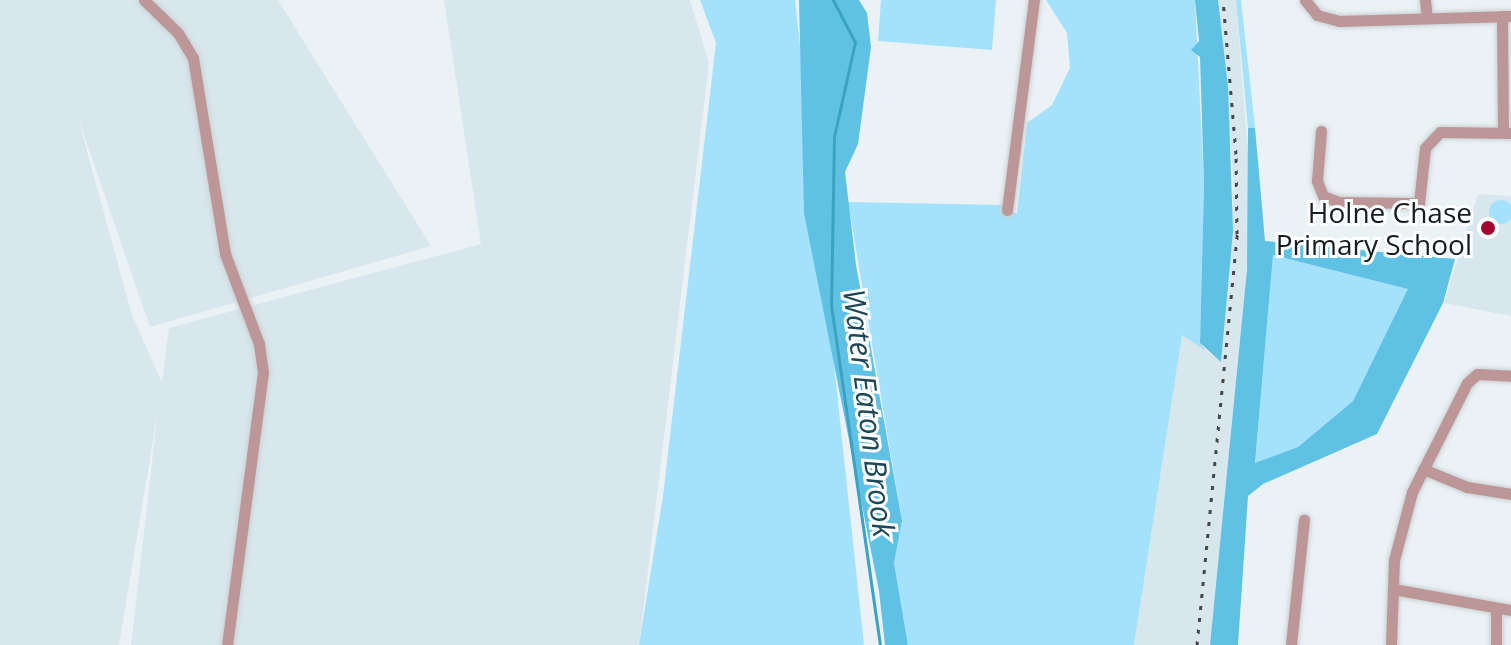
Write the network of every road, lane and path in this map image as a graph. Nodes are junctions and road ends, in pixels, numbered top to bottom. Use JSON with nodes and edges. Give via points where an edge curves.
{"nodes":[{"id":1,"x":144,"y":0,"type":"edge"},
{"id":2,"x":1034,"y":0,"type":"edge"},
{"id":3,"x":1305,"y":0,"type":"edge"},
{"id":4,"x":1425,"y":0,"type":"edge"},
{"id":5,"x":1507,"y":16,"type":"edge"},
{"id":6,"x":1427,"y":18,"type":"junction"},
{"id":7,"x":1321,"y":131,"type":"dead end"},
{"id":8,"x":1507,"y":133,"type":"edge"},
{"id":9,"x":1007,"y":210,"type":"dead end"},
{"id":10,"x":1511,"y":376,"type":"edge"},
{"id":11,"x":1423,"y":469,"type":"junction"},
{"id":12,"x":1511,"y":494,"type":"edge"},
{"id":13,"x":1304,"y":520,"type":"dead end"},
{"id":14,"x":1393,"y":589,"type":"junction"},
{"id":15,"x":1496,"y":610,"type":"junction"},
{"id":16,"x":1511,"y":610,"type":"edge"},
{"id":17,"x":227,"y":645,"type":"edge"},
{"id":18,"x":1291,"y":645,"type":"edge"},
{"id":19,"x":1391,"y":645,"type":"edge"},
{"id":20,"x":1496,"y":645,"type":"edge"}],
"edges":[{"from":1,"to":17,"type":"street","via":[[178,33],[193,58],[225,254],[259,344],[263,372]]},
{"from":2,"to":9,"type":"street"},
{"from":3,"to":6,"type":"street","via":[[1327,20]]},
{"from":4,"to":6,"type":"street"},
{"from":5,"to":6,"type":"street"},
{"from":5,"to":8,"type":"street"},
{"from":7,"to":8,"type":"street","via":[[1317,181],[1323,196],[1339,202],[1409,203],[1419,203],[1422,159],[1431,139],[1451,129]]},
{"from":10,"to":11,"type":"street","via":[[1477,374],[1467,383]]},
{"from":11,"to":12,"type":"street","via":[[1467,487]]},
{"from":11,"to":14,"type":"street","via":[[1404,514]]},
{"from":13,"to":18,"type":"street"},
{"from":14,"to":15,"type":"street"},
{"from":14,"to":19,"type":"street"},
{"from":15,"to":16,"type":"street"},
{"from":15,"to":20,"type":"street"}]}
